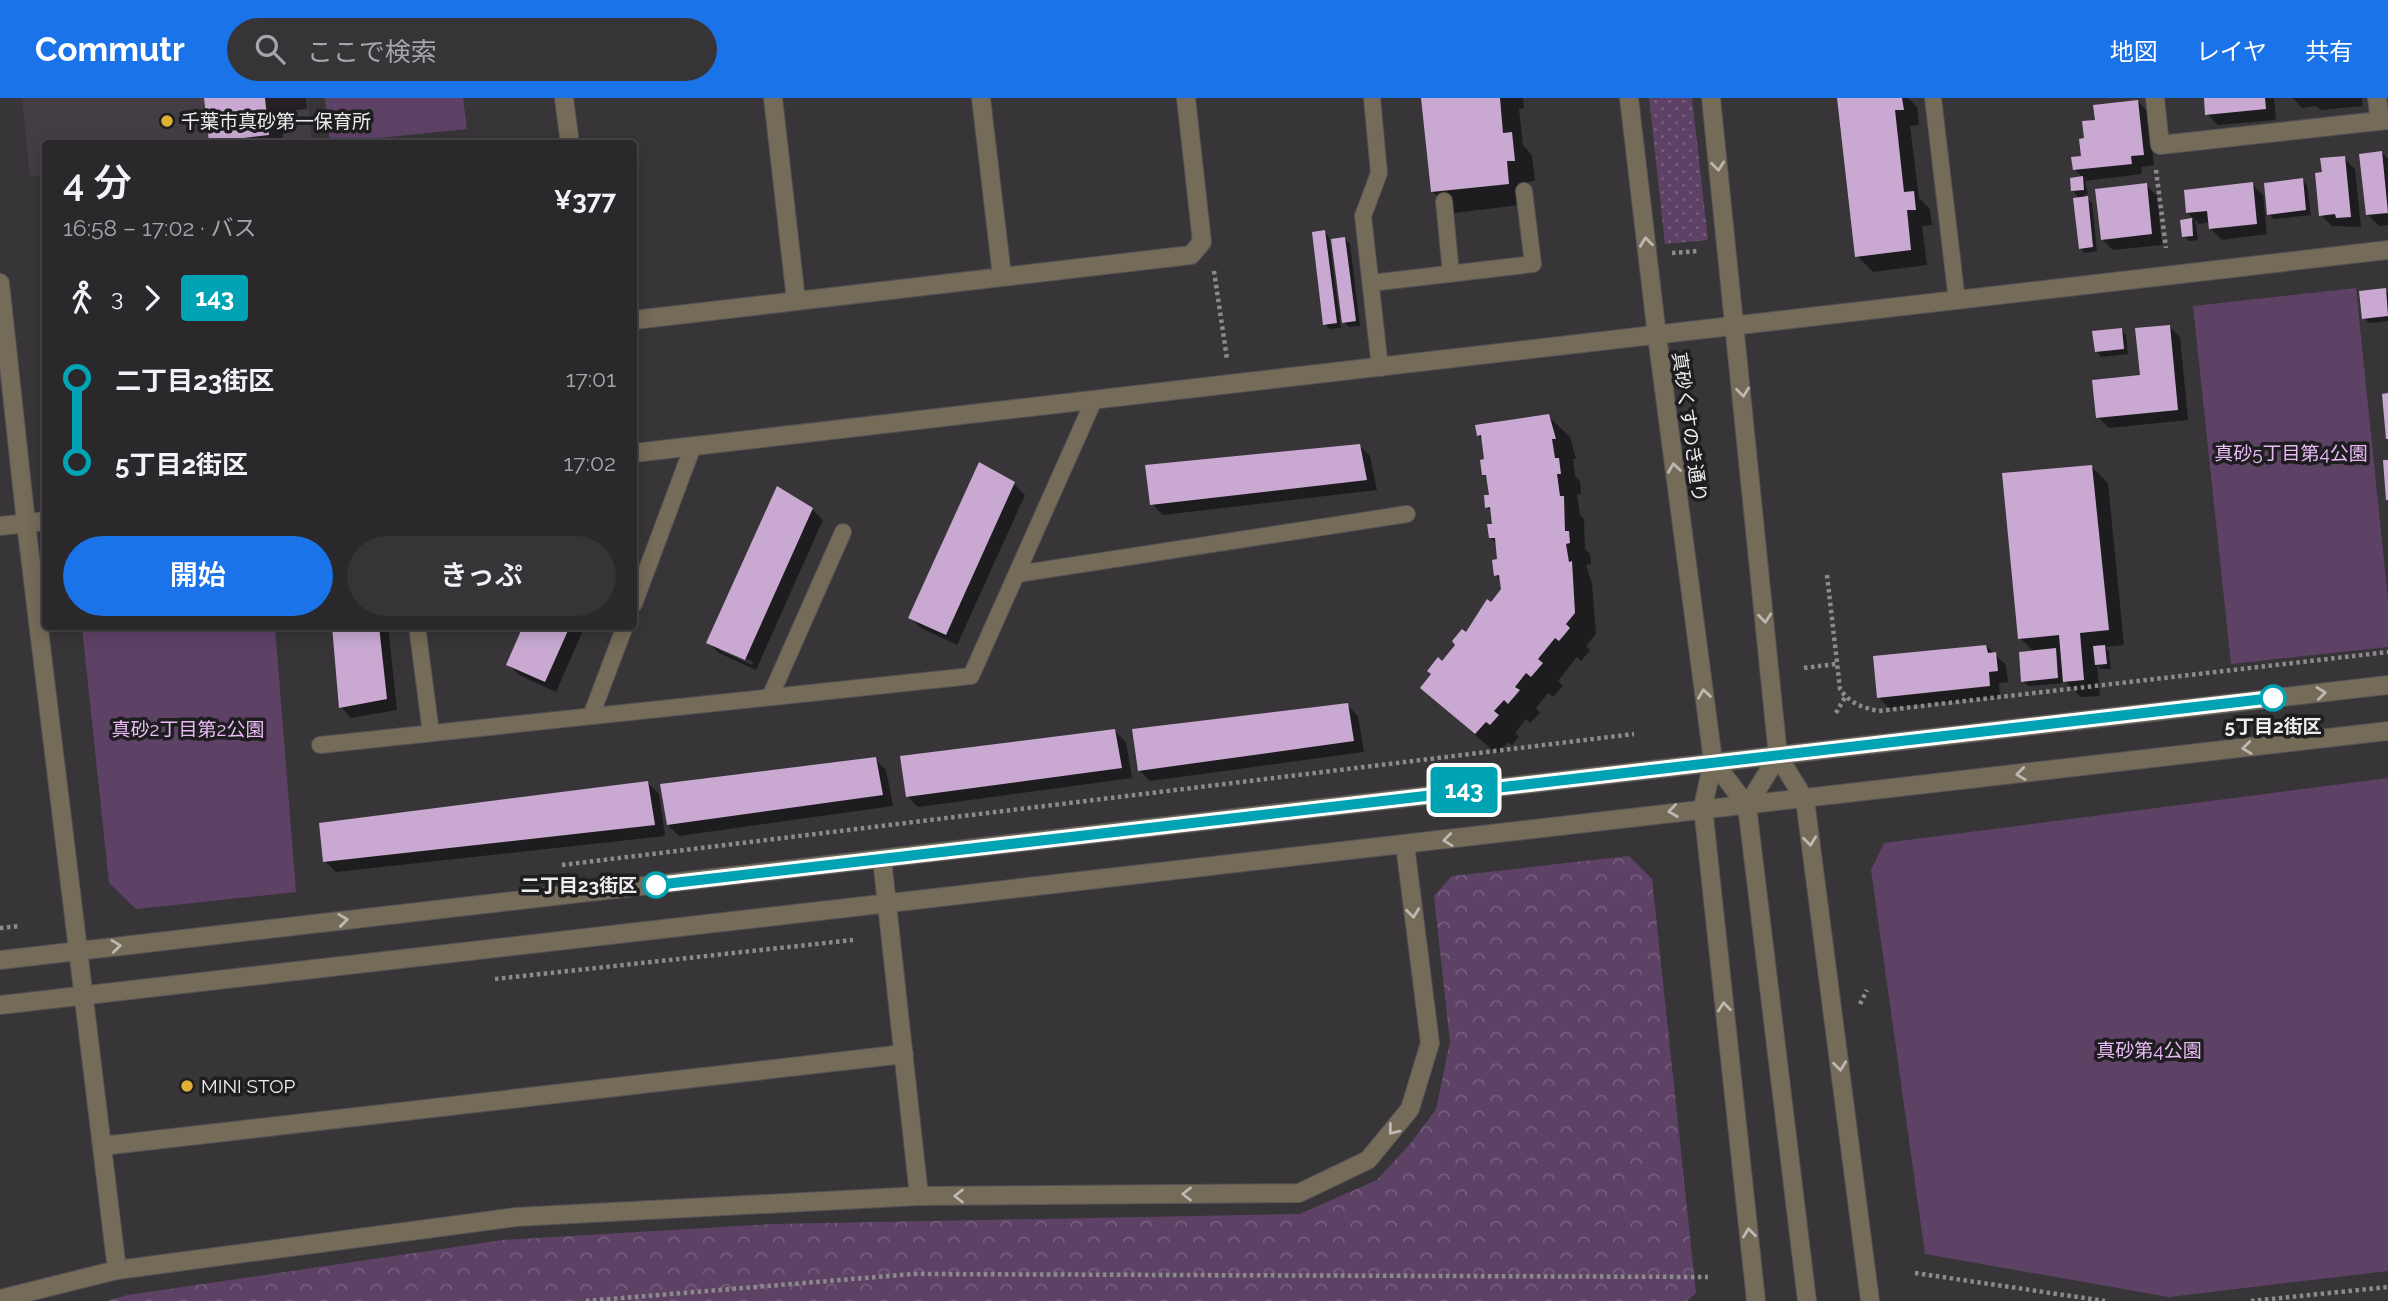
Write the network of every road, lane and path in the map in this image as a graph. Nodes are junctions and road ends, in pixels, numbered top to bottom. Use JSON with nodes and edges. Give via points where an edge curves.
{"nodes":[{"id":1,"x":564,"y":98,"type":"edge"},
{"id":2,"x":773,"y":98,"type":"edge"},
{"id":3,"x":981,"y":98,"type":"edge"},
{"id":4,"x":1186,"y":98,"type":"edge"},
{"id":5,"x":1372,"y":98,"type":"edge"},
{"id":6,"x":1629,"y":98,"type":"edge"},
{"id":7,"x":1711,"y":98,"type":"edge"},
{"id":8,"x":1933,"y":98,"type":"edge"},
{"id":9,"x":2155,"y":98,"type":"edge"},
{"id":10,"x":2377,"y":98,"type":"edge"},
{"id":11,"x":2384,"y":120,"type":"edge"},
{"id":12,"x":569,"y":140,"type":"edge"},
{"id":13,"x":2160,"y":145,"type":"junction"},
{"id":14,"x":1524,"y":191,"type":"dead end"},
{"id":15,"x":1444,"y":201,"type":"dead end"},
{"id":16,"x":1197,"y":248,"type":"junction"},
{"id":17,"x":1710,"y":250,"type":"dead end"},
{"id":18,"x":2388,"y":250,"type":"edge"},
{"id":19,"x":2166,"y":251,"type":"dead end"},
{"id":20,"x":1667,"y":254,"type":"dead end"},
{"id":21,"x":1451,"y":274,"type":"junction"},
{"id":22,"x":1002,"y":276,"type":"junction"},
{"id":23,"x":0,"y":283,"type":"edge"},
{"id":24,"x":1371,"y":283,"type":"junction"},
{"id":25,"x":796,"y":300,"type":"junction"},
{"id":26,"x":1957,"y":301,"type":"junction"},
{"id":27,"x":637,"y":320,"type":"edge"},
{"id":28,"x":1736,"y":327,"type":"junction"},
{"id":29,"x":1657,"y":336,"type":"junction"},
{"id":30,"x":1227,"y":359,"type":"dead end"},
{"id":31,"x":1380,"y":368,"type":"junction"},
{"id":32,"x":1094,"y":400,"type":"junction"},
{"id":33,"x":693,"y":446,"type":"junction"},
{"id":34,"x":637,"y":453,"type":"edge"},
{"id":35,"x":1407,"y":514,"type":"dead end"},
{"id":36,"x":42,"y":521,"type":"edge"},
{"id":37,"x":26,"y":523,"type":"junction"},
{"id":38,"x":0,"y":526,"type":"edge"},
{"id":39,"x":843,"y":532,"type":"dead end"},
{"id":40,"x":1017,"y":573,"type":"junction"},
{"id":41,"x":1827,"y":575,"type":"dead end"},
{"id":42,"x":637,"y":596,"type":"edge"},
{"id":43,"x":418,"y":630,"type":"edge"},
{"id":44,"x":623,"y":630,"type":"edge"},
{"id":45,"x":2388,"y":652,"type":"edge"},
{"id":46,"x":1836,"y":664,"type":"junction"},
{"id":47,"x":1804,"y":668,"type":"dead end"},
{"id":48,"x":2388,"y":685,"type":"edge"},
{"id":49,"x":770,"y":697,"type":"junction"},
{"id":50,"x":1845,"y":697,"type":"junction"},
{"id":51,"x":1836,"y":713,"type":"dead end"},
{"id":52,"x":591,"y":716,"type":"junction"},
{"id":53,"x":2388,"y":731,"type":"edge"},
{"id":54,"x":431,"y":733,"type":"junction"},
{"id":55,"x":1634,"y":734,"type":"dead end"},
{"id":56,"x":320,"y":745,"type":"dead end"},
{"id":57,"x":1778,"y":756,"type":"junction"},
{"id":58,"x":1713,"y":761,"type":"junction"},
{"id":59,"x":1805,"y":800,"type":"junction"},
{"id":60,"x":1747,"y":806,"type":"junction"},
{"id":61,"x":1703,"y":807,"type":"junction"},
{"id":62,"x":1405,"y":845,"type":"junction"},
{"id":63,"x":882,"y":859,"type":"junction"},
{"id":64,"x":558,"y":865,"type":"dead end"},
{"id":65,"x":887,"y":904,"type":"junction"},
{"id":66,"x":20,"y":926,"type":"dead end"},
{"id":67,"x":0,"y":928,"type":"edge"},
{"id":68,"x":78,"y":951,"type":"junction"},
{"id":69,"x":0,"y":960,"type":"edge"},
{"id":70,"x":84,"y":995,"type":"junction"},
{"id":71,"x":0,"y":1005,"type":"edge"},
{"id":72,"x":904,"y":1054,"type":"junction"},
{"id":73,"x":102,"y":1146,"type":"junction"},
{"id":74,"x":919,"y":1196,"type":"junction"},
{"id":75,"x":117,"y":1270,"type":"junction"},
{"id":76,"x":1915,"y":1273,"type":"dead end"},
{"id":77,"x":1708,"y":1277,"type":"dead end"},
{"id":78,"x":2388,"y":1287,"type":"edge"},
{"id":79,"x":0,"y":1299,"type":"edge"},
{"id":80,"x":586,"y":1301,"type":"edge"},
{"id":81,"x":1756,"y":1301,"type":"edge"},
{"id":82,"x":1807,"y":1301,"type":"edge"},
{"id":83,"x":1870,"y":1301,"type":"edge"},
{"id":84,"x":2105,"y":1301,"type":"edge"},
{"id":85,"x":2251,"y":1301,"type":"edge"}],
"edges":[{"from":1,"to":12,"type":"street"},
{"from":2,"to":25,"type":"street"},
{"from":3,"to":22,"type":"street"},
{"from":4,"to":16,"type":"street","via":[[1202,242]]},
{"from":5,"to":24,"type":"lane","via":[[1379,173],[1363,216]]},
{"from":29,"to":6,"type":"street","name":"真砂くすのき通り","one_way":true},
{"from":7,"to":28,"type":"street","one_way":true},
{"from":8,"to":26,"type":"lane"},
{"from":9,"to":13,"type":"street"},
{"from":10,"to":11,"type":"street"},
{"from":11,"to":13,"type":"street"},
{"from":13,"to":19,"type":"path","via":[[2155,164]]},
{"from":14,"to":21,"type":"lane","via":[[1533,264]]},
{"from":15,"to":21,"type":"lane"},
{"from":16,"to":22,"type":"street","via":[[1191,255]]},
{"from":16,"to":30,"type":"path","via":[[1215,272]]},
{"from":17,"to":20,"type":"path"},
{"from":18,"to":26,"type":"street"},
{"from":21,"to":24,"type":"lane"},
{"from":22,"to":25,"type":"street"},
{"from":23,"to":37,"type":"street"},
{"from":24,"to":31,"type":"lane"},
{"from":25,"to":27,"type":"street"},
{"from":26,"to":28,"type":"street"},
{"from":28,"to":29,"type":"street"},
{"from":28,"to":57,"type":"street","one_way":true},
{"from":29,"to":31,"type":"street"},
{"from":58,"to":29,"type":"street","name":"真砂くすのき通り","one_way":true},
{"from":31,"to":32,"type":"street"},
{"from":32,"to":33,"type":"street"},
{"from":32,"to":40,"type":"lane"},
{"from":33,"to":34,"type":"street"},
{"from":33,"to":42,"type":"lane"},
{"from":35,"to":40,"type":"lane"},
{"from":36,"to":37,"type":"street"},
{"from":37,"to":38,"type":"street"},
{"from":37,"to":68,"type":"street"},
{"from":39,"to":49,"type":"lane"},
{"from":40,"to":49,"type":"lane","via":[[971,676]]},
{"from":41,"to":46,"type":"path"},
{"from":43,"to":54,"type":"lane"},
{"from":44,"to":52,"type":"lane"},
{"from":45,"to":50,"type":"path","via":[[1879,710],[1863,708]]},
{"from":46,"to":47,"type":"path"},
{"from":46,"to":50,"type":"path"},
{"from":57,"to":48,"type":"street","one_way":true},
{"from":49,"to":52,"type":"lane"},
{"from":50,"to":51,"type":"path"},
{"from":52,"to":54,"type":"lane"},
{"from":53,"to":59,"type":"street","one_way":true},
{"from":54,"to":56,"type":"lane"},
{"from":55,"to":64,"type":"path"},
{"from":57,"to":58,"type":"street"},
{"from":57,"to":59,"type":"street"},
{"from":57,"to":60,"type":"street"},
{"from":58,"to":60,"type":"street"},
{"from":58,"to":61,"type":"street"},
{"from":58,"to":63,"type":"street"},
{"from":59,"to":60,"type":"street"},
{"from":59,"to":83,"type":"street","one_way":true},
{"from":60,"to":61,"type":"street"},
{"from":60,"to":82,"type":"street"},
{"from":61,"to":62,"type":"street","one_way":true},
{"from":81,"to":61,"type":"street","one_way":true},
{"from":62,"to":65,"type":"street"},
{"from":62,"to":74,"type":"street","one_way":true,"via":[[1430,1042],[1410,1109],[1368,1160],[1299,1193]]},
{"from":63,"to":65,"type":"street"},
{"from":68,"to":63,"type":"street","one_way":true},
{"from":65,"to":70,"type":"street"},
{"from":65,"to":72,"type":"street"},
{"from":66,"to":67,"type":"path"},
{"from":68,"to":69,"type":"street"},
{"from":68,"to":70,"type":"street"},
{"from":70,"to":71,"type":"street"},
{"from":70,"to":73,"type":"street"},
{"from":72,"to":73,"type":"street"},
{"from":72,"to":74,"type":"street"},
{"from":73,"to":75,"type":"street"},
{"from":74,"to":75,"type":"street","via":[[516,1217]]},
{"from":75,"to":79,"type":"street"},
{"from":76,"to":84,"type":"path"},
{"from":77,"to":80,"type":"path","via":[[913,1274]]},
{"from":78,"to":85,"type":"path"}]}
